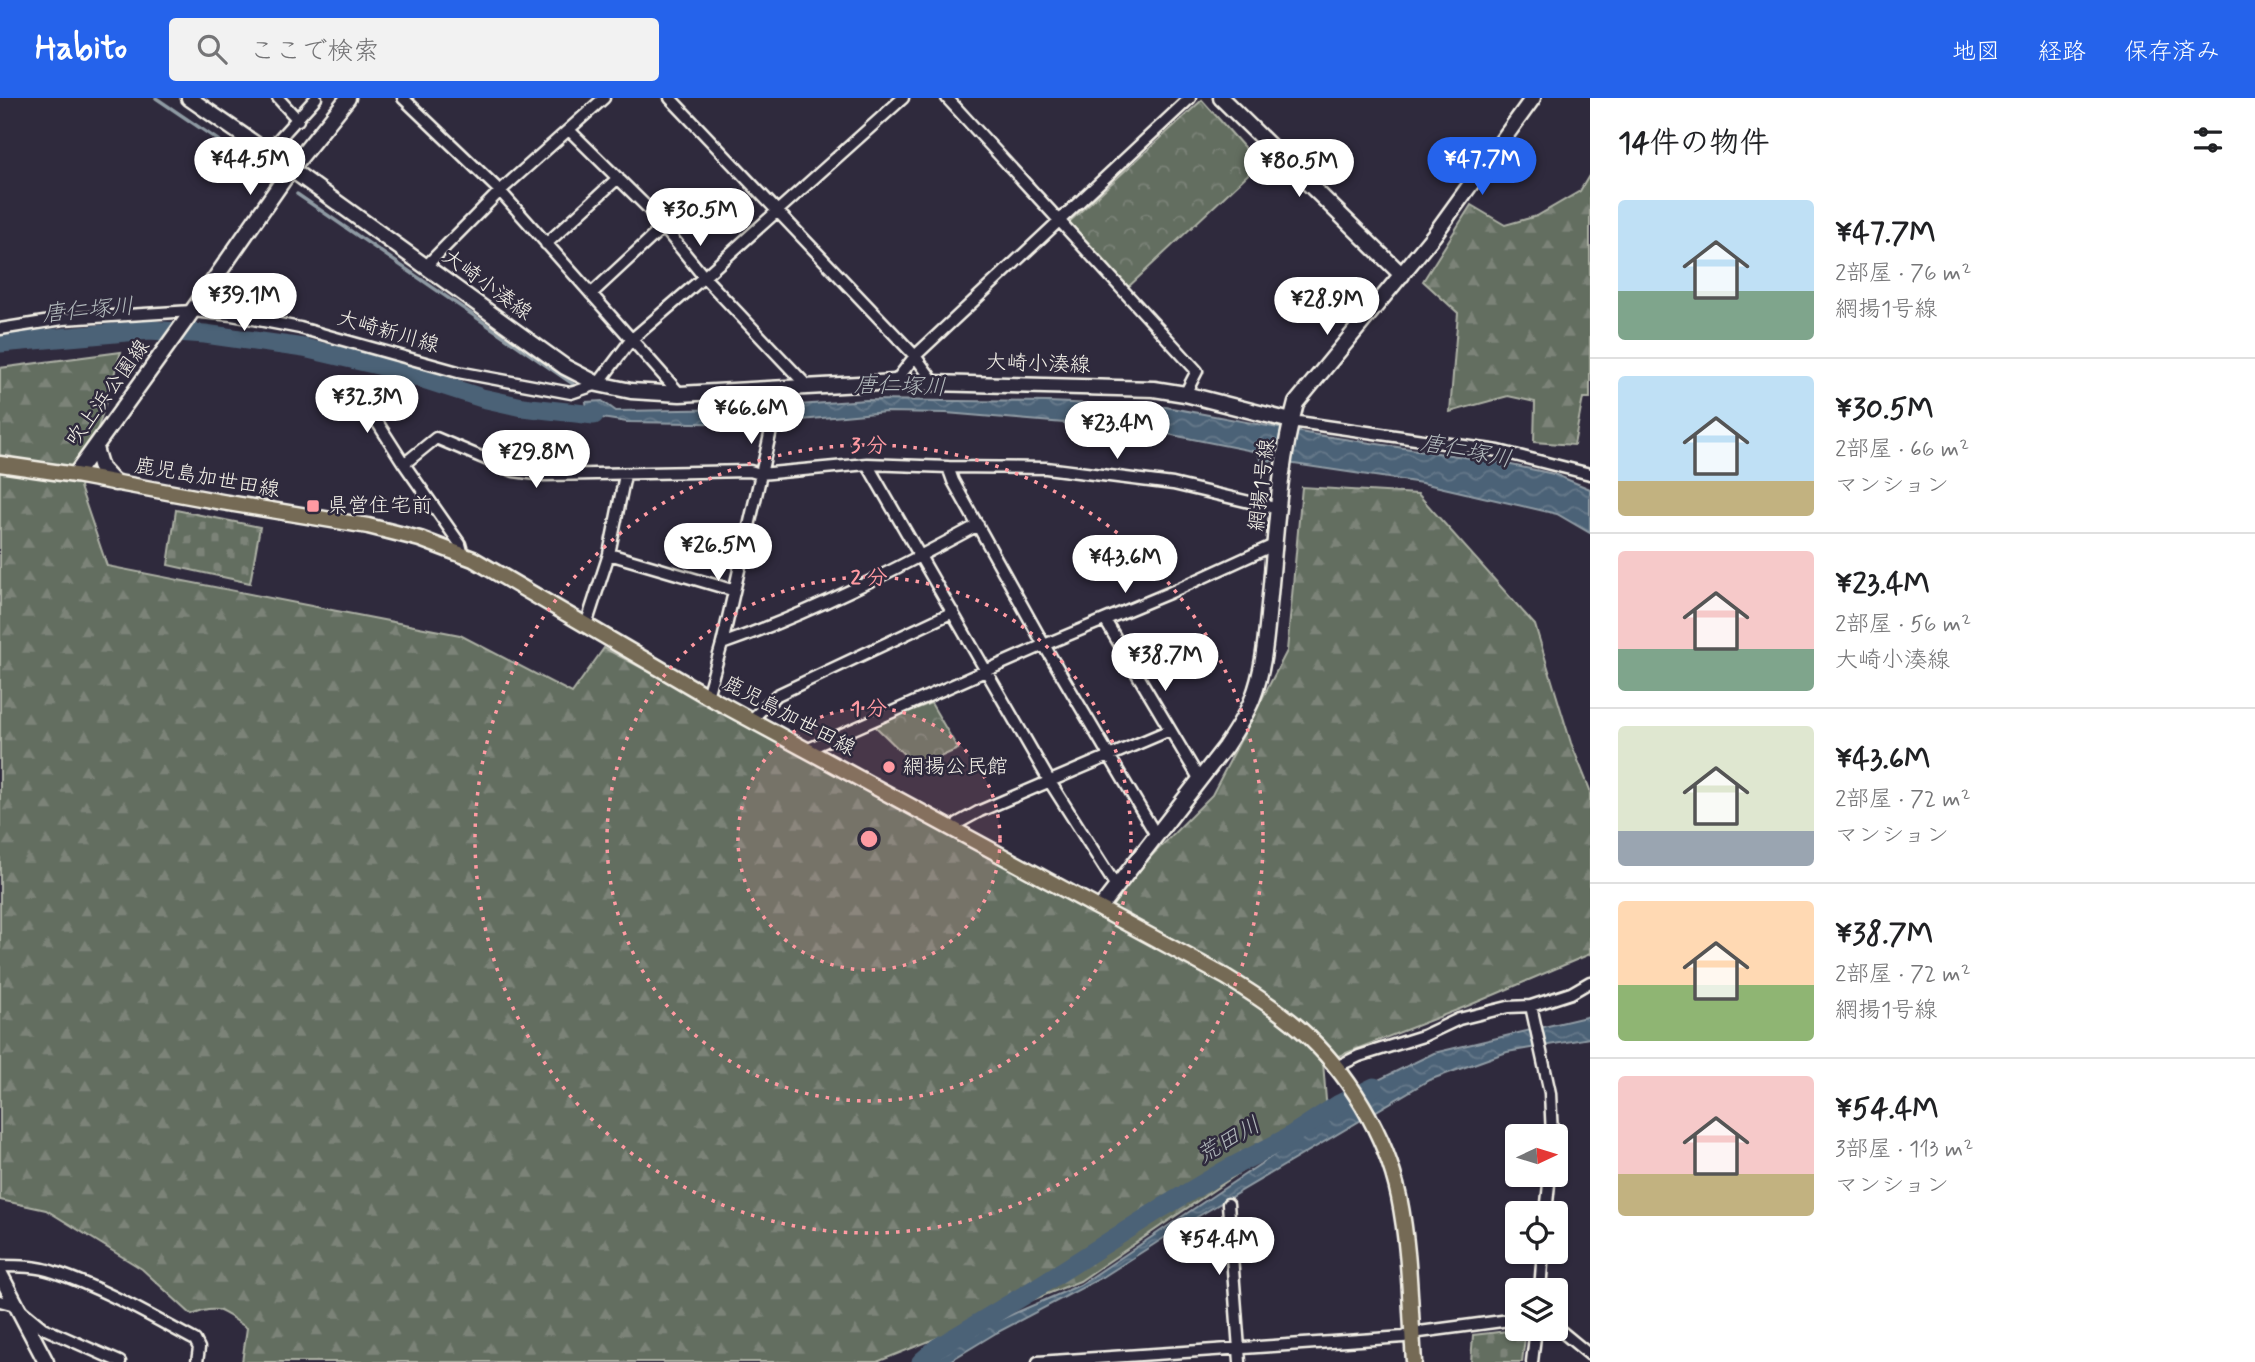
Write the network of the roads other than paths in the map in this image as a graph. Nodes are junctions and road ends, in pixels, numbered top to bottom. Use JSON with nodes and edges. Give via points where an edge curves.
{"nodes":[{"id":1,"x":188,"y":98,"type":"edge"},
{"id":2,"x":278,"y":98,"type":"edge"},
{"id":3,"x":316,"y":98,"type":"edge"},
{"id":4,"x":348,"y":98,"type":"edge"},
{"id":5,"x":404,"y":98,"type":"edge"},
{"id":6,"x":604,"y":98,"type":"edge"},
{"id":7,"x":670,"y":98,"type":"edge"},
{"id":8,"x":903,"y":98,"type":"edge"},
{"id":9,"x":947,"y":98,"type":"edge"},
{"id":10,"x":1190,"y":98,"type":"edge"},
{"id":11,"x":1221,"y":98,"type":"edge"},
{"id":12,"x":1533,"y":98,"type":"edge"},
{"id":13,"x":298,"y":120,"type":"junction"},
{"id":14,"x":569,"y":130,"type":"junction"},
{"id":15,"x":267,"y":152,"type":"junction"},
{"id":16,"x":291,"y":169,"type":"junction"},
{"id":17,"x":618,"y":178,"type":"junction"},
{"id":18,"x":500,"y":191,"type":"junction"},
{"id":19,"x":777,"y":211,"type":"junction"},
{"id":20,"x":1061,"y":221,"type":"junction"},
{"id":21,"x":663,"y":227,"type":"junction"},
{"id":22,"x":546,"y":244,"type":"junction"},
{"id":23,"x":425,"y":267,"type":"junction"},
{"id":24,"x":1402,"y":275,"type":"junction"},
{"id":25,"x":704,"y":277,"type":"junction"},
{"id":26,"x":591,"y":295,"type":"junction"},
{"id":27,"x":189,"y":316,"type":"junction"},
{"id":28,"x":0,"y":329,"type":"edge"},
{"id":29,"x":631,"y":340,"type":"junction"},
{"id":30,"x":915,"y":356,"type":"junction"},
{"id":31,"x":895,"y":382,"type":"junction"},
{"id":32,"x":934,"y":382,"type":"junction"},
{"id":33,"x":598,"y":384,"type":"junction"},
{"id":34,"x":809,"y":388,"type":"junction"},
{"id":35,"x":356,"y":389,"type":"dead end"},
{"id":36,"x":680,"y":394,"type":"junction"},
{"id":37,"x":1185,"y":394,"type":"junction"},
{"id":38,"x":770,"y":396,"type":"junction"},
{"id":39,"x":1291,"y":421,"type":"junction"},
{"id":40,"x":95,"y":447,"type":"junction"},
{"id":41,"x":0,"y":464,"type":"edge"},
{"id":42,"x":404,"y":464,"type":"junction"},
{"id":43,"x":867,"y":464,"type":"junction"},
{"id":44,"x":948,"y":467,"type":"junction"},
{"id":45,"x":760,"y":474,"type":"junction"},
{"id":46,"x":1590,"y":474,"type":"edge"},
{"id":47,"x":75,"y":475,"type":"junction"},
{"id":48,"x":625,"y":475,"type":"junction"},
{"id":49,"x":115,"y":483,"type":"junction"},
{"id":50,"x":1279,"y":509,"type":"junction"},
{"id":51,"x":978,"y":525,"type":"junction"},
{"id":52,"x":1276,"y":544,"type":"junction"},
{"id":53,"x":609,"y":554,"type":"junction"},
{"id":54,"x":463,"y":555,"type":"junction"},
{"id":55,"x":920,"y":556,"type":"junction"},
{"id":56,"x":732,"y":590,"type":"junction"},
{"id":57,"x":953,"y":612,"type":"junction"},
{"id":58,"x":1105,"y":620,"type":"junction"},
{"id":59,"x":586,"y":625,"type":"junction"},
{"id":60,"x":722,"y":644,"type":"junction"},
{"id":61,"x":1044,"y":645,"type":"junction"},
{"id":62,"x":986,"y":671,"type":"junction"},
{"id":63,"x":707,"y":696,"type":"junction"},
{"id":64,"x":751,"y":720,"type":"junction"},
{"id":65,"x":1170,"y":730,"type":"junction"},
{"id":66,"x":806,"y":750,"type":"junction"},
{"id":67,"x":1109,"y":755,"type":"junction"},
{"id":68,"x":1200,"y":780,"type":"junction"},
{"id":69,"x":1051,"y":782,"type":"junction"},
{"id":70,"x":954,"y":831,"type":"junction"},
{"id":71,"x":1156,"y":835,"type":"junction"},
{"id":72,"x":1116,"y":886,"type":"junction"},
{"id":73,"x":1100,"y":908,"type":"junction"},
{"id":74,"x":1590,"y":982,"type":"edge"},
{"id":75,"x":1533,"y":1011,"type":"junction"},
{"id":76,"x":1340,"y":1073,"type":"junction"},
{"id":77,"x":1551,"y":1124,"type":"edge"},
{"id":78,"x":1228,"y":1204,"type":"dead end"},
{"id":79,"x":0,"y":1266,"type":"edge"},
{"id":80,"x":0,"y":1274,"type":"edge"},
{"id":81,"x":0,"y":1301,"type":"edge"},
{"id":82,"x":15,"y":1306,"type":"junction"},
{"id":83,"x":1505,"y":1320,"type":"edge"},
{"id":84,"x":1412,"y":1333,"type":"junction"},
{"id":85,"x":1568,"y":1337,"type":"edge"},
{"id":86,"x":1534,"y":1341,"type":"edge"},
{"id":87,"x":1240,"y":1348,"type":"junction"},
{"id":88,"x":1590,"y":1355,"type":"edge"},
{"id":89,"x":46,"y":1362,"type":"edge"},
{"id":90,"x":120,"y":1362,"type":"edge"},
{"id":91,"x":197,"y":1362,"type":"edge"},
{"id":92,"x":1038,"y":1362,"type":"edge"},
{"id":93,"x":1240,"y":1362,"type":"edge"},
{"id":94,"x":1414,"y":1362,"type":"edge"},
{"id":95,"x":1532,"y":1362,"type":"edge"}],
"edges":[{"from":1,"to":15,"type":"street","name":"大崎小湊線"},
{"from":2,"to":13,"type":"street"},
{"from":3,"to":13,"type":"street"},
{"from":4,"to":16,"type":"street","name":"吹上浜公園線"},
{"from":5,"to":18,"type":"street"},
{"from":6,"to":14,"type":"street"},
{"from":7,"to":19,"type":"street"},
{"from":8,"to":19,"type":"street"},
{"from":9,"to":20,"type":"street"},
{"from":10,"to":20,"type":"street"},
{"from":11,"to":24,"type":"street"},
{"from":12,"to":24,"type":"street","name":"網揚1号線"},
{"from":13,"to":15,"type":"street"},
{"from":14,"to":17,"type":"street"},
{"from":14,"to":18,"type":"street"},
{"from":15,"to":16,"type":"street","name":"大崎小湊線"},
{"from":16,"to":23,"type":"street","name":"大崎小湊線"},
{"from":16,"to":27,"type":"street","name":"吹上浜公園線"},
{"from":17,"to":21,"type":"street"},
{"from":17,"to":22,"type":"street"},
{"from":18,"to":22,"type":"street"},
{"from":18,"to":23,"type":"street"},
{"from":19,"to":25,"type":"street"},
{"from":19,"to":30,"type":"street"},
{"from":20,"to":30,"type":"street"},
{"from":20,"to":37,"type":"street","via":[[1197,371]]},
{"from":21,"to":25,"type":"street"},
{"from":21,"to":26,"type":"street"},
{"from":22,"to":26,"type":"street"},
{"from":23,"to":33,"type":"street","name":"大崎小湊線","via":[[565,366]]},
{"from":24,"to":39,"type":"street","name":"網揚1号線","via":[[1305,389]]},
{"from":25,"to":29,"type":"street"},
{"from":25,"to":34,"type":"street"},
{"from":26,"to":29,"type":"street"},
{"from":27,"to":28,"type":"street","name":"大崎新川線","via":[[63,319]]},
{"from":27,"to":33,"type":"street","name":"大崎新川線","via":[[282,323],[458,372],[571,393]]},
{"from":27,"to":40,"type":"street","name":"吹上浜公園線"},
{"from":29,"to":33,"type":"street"},
{"from":29,"to":36,"type":"street"},
{"from":30,"to":31,"type":"street"},
{"from":30,"to":32,"type":"street"},
{"from":31,"to":32,"type":"street","name":"大崎小湊線"},
{"from":31,"to":34,"type":"street","name":"大崎小湊線"},
{"from":32,"to":37,"type":"street","name":"大崎小湊線","via":[[1154,389]]},
{"from":33,"to":36,"type":"street","name":"大崎小湊線"},
{"from":34,"to":38,"type":"street","name":"大崎小湊線"},
{"from":35,"to":42,"type":"street"},
{"from":36,"to":38,"type":"street","name":"大崎小湊線"},
{"from":37,"to":39,"type":"street","name":"大崎小湊線"},
{"from":38,"to":45,"type":"street","via":[[772,426]]},
{"from":39,"to":46,"type":"street","name":"大崎小湊線","via":[[1499,451]]},
{"from":39,"to":50,"type":"street","name":"網揚1号線"},
{"from":40,"to":47,"type":"street","name":"吹上浜公園線"},
{"from":40,"to":49,"type":"street","via":[[101,468]]},
{"from":41,"to":47,"type":"main road","name":"鹿児島加世田線"},
{"from":42,"to":48,"type":"street","via":[[436,438],[514,471]]},
{"from":42,"to":54,"type":"street"},
{"from":43,"to":44,"type":"street"},
{"from":43,"to":45,"type":"street"},
{"from":43,"to":55,"type":"street"},
{"from":44,"to":50,"type":"street","via":[[1046,468],[1172,484]]},
{"from":44,"to":51,"type":"street"},
{"from":45,"to":48,"type":"street"},
{"from":45,"to":56,"type":"street"},
{"from":47,"to":49,"type":"main road","name":"鹿児島加世田線"},
{"from":48,"to":53,"type":"street"},
{"from":49,"to":54,"type":"main road","name":"鹿児島加世田線","via":[[368,526]]},
{"from":50,"to":52,"type":"street","name":"網揚1号線"},
{"from":51,"to":55,"type":"street"},
{"from":51,"to":61,"type":"street"},
{"from":52,"to":58,"type":"street"},
{"from":52,"to":68,"type":"street","name":"網揚1号線","via":[[1266,640],[1252,699],[1237,729]]},
{"from":53,"to":56,"type":"street"},
{"from":53,"to":59,"type":"street"},
{"from":54,"to":59,"type":"main road","name":"鹿児島加世田線"},
{"from":55,"to":57,"type":"street"},
{"from":55,"to":60,"type":"street","via":[[775,625]]},
{"from":56,"to":60,"type":"street"},
{"from":57,"to":62,"type":"street"},
{"from":57,"to":64,"type":"street","via":[[777,695]]},
{"from":58,"to":61,"type":"street"},
{"from":58,"to":65,"type":"street"},
{"from":59,"to":63,"type":"main road","name":"鹿児島加世田線"},
{"from":60,"to":63,"type":"street"},
{"from":61,"to":62,"type":"street"},
{"from":61,"to":67,"type":"street"},
{"from":62,"to":66,"type":"street"},
{"from":62,"to":69,"type":"street"},
{"from":63,"to":64,"type":"main road","name":"鹿児島加世田線"},
{"from":64,"to":66,"type":"main road","name":"鹿児島加世田線"},
{"from":65,"to":67,"type":"street"},
{"from":65,"to":68,"type":"street"},
{"from":66,"to":70,"type":"main road","name":"鹿児島加世田線"},
{"from":67,"to":69,"type":"street"},
{"from":67,"to":71,"type":"street"},
{"from":68,"to":71,"type":"street","name":"網揚1号線"},
{"from":69,"to":70,"type":"street","via":[[980,811],[958,823]]},
{"from":69,"to":72,"type":"street"},
{"from":70,"to":73,"type":"main road","name":"鹿児島加世田線"},
{"from":71,"to":72,"type":"street","name":"網揚1号線"},
{"from":72,"to":73,"type":"street","name":"網揚1号線"},
{"from":73,"to":76,"type":"main road","name":"鹿児島加世田線","via":[[1267,1003],[1302,1031]]},
{"from":74,"to":75,"type":"street"},
{"from":75,"to":76,"type":"street","via":[[1508,1007],[1458,1019],[1423,1036],[1359,1056]]},
{"from":75,"to":77,"type":"street","via":[[1550,1093]]},
{"from":76,"to":84,"type":"main road","name":"鹿児島加世田線","via":[[1373,1125],[1399,1196]]},
{"from":78,"to":87,"type":"street"},
{"from":79,"to":91,"type":"street","via":[[54,1272],[104,1294],[195,1340]]},
{"from":80,"to":82,"type":"street"},
{"from":81,"to":82,"type":"street"},
{"from":82,"to":89,"type":"street"},
{"from":82,"to":90,"type":"street","via":[[43,1328]]},
{"from":83,"to":84,"type":"street"},
{"from":84,"to":87,"type":"street"},
{"from":84,"to":94,"type":"main road","name":"鹿児島加世田線"},
{"from":85,"to":88,"type":"street"},
{"from":86,"to":95,"type":"street"},
{"from":87,"to":92,"type":"street"},
{"from":87,"to":93,"type":"street"}]}
